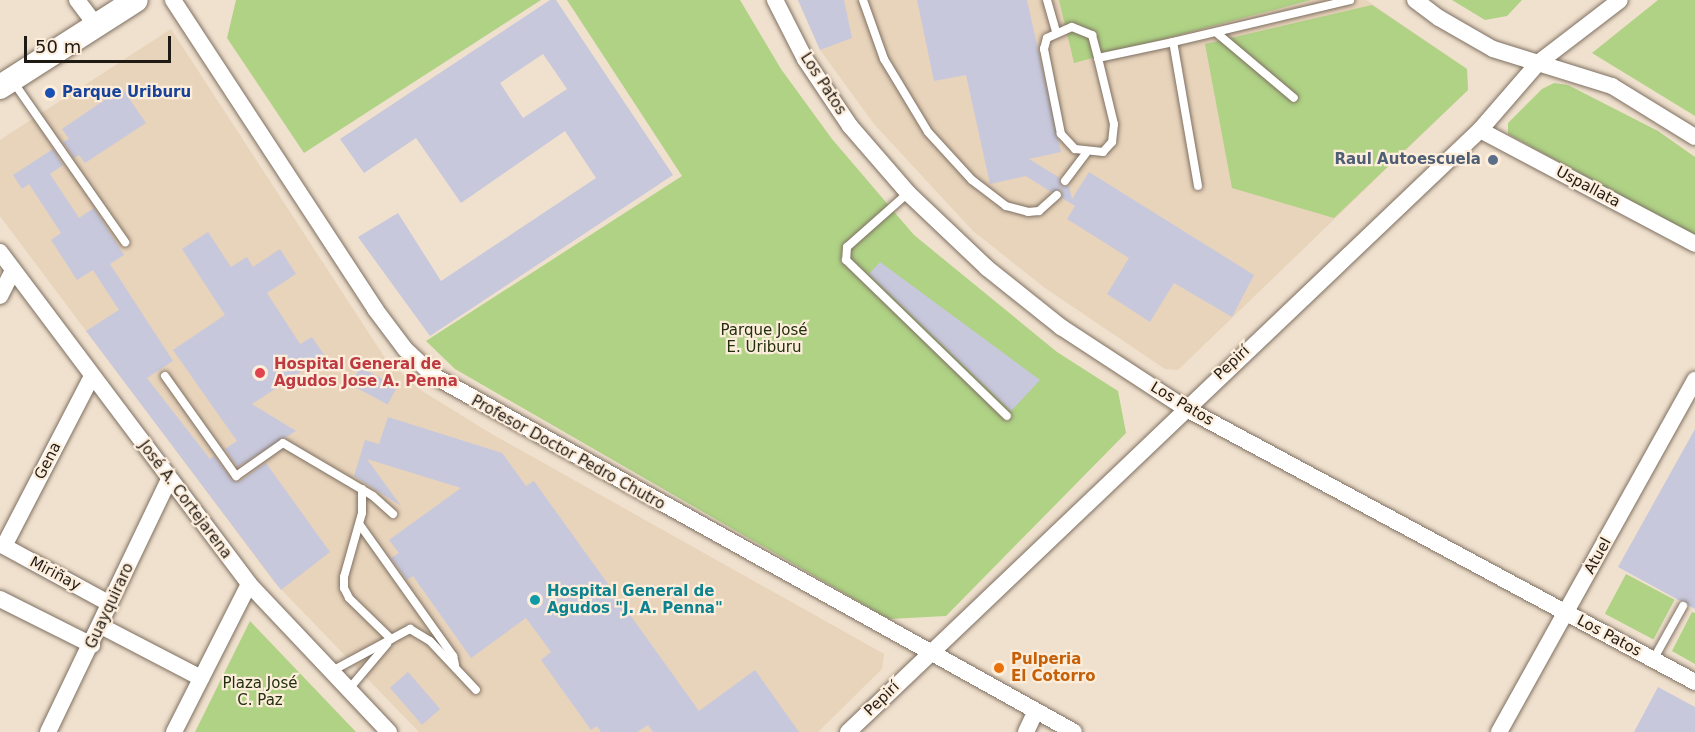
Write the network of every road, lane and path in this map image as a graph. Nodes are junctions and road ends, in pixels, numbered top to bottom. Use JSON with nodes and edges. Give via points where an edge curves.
{"nodes":[{"id":1,"x":78,"y":0,"type":"edge"},
{"id":2,"x":136,"y":0,"type":"edge"},
{"id":3,"x":173,"y":0,"type":"edge"},
{"id":4,"x":775,"y":0,"type":"edge"},
{"id":5,"x":863,"y":0,"type":"edge"},
{"id":6,"x":1047,"y":0,"type":"edge"},
{"id":7,"x":1350,"y":0,"type":"edge"},
{"id":8,"x":1415,"y":0,"type":"edge"},
{"id":9,"x":1620,"y":0,"type":"edge"},
{"id":10,"x":96,"y":25,"type":"junction"},
{"id":11,"x":1056,"y":31,"type":"junction"},
{"id":12,"x":1218,"y":33,"type":"junction"},
{"id":13,"x":1173,"y":42,"type":"junction"},
{"id":14,"x":1098,"y":58,"type":"junction"},
{"id":15,"x":1538,"y":63,"type":"junction"},
{"id":16,"x":6,"y":83,"type":"edge"},
{"id":17,"x":1294,"y":98,"type":"dead end"},
{"id":18,"x":1480,"y":130,"type":"junction"},
{"id":19,"x":1695,"y":136,"type":"edge"},
{"id":20,"x":1086,"y":153,"type":"junction"},
{"id":21,"x":1065,"y":181,"type":"dead end"},
{"id":22,"x":1198,"y":186,"type":"dead end"},
{"id":23,"x":908,"y":193,"type":"junction"},
{"id":24,"x":1057,"y":195,"type":"dead end"},
{"id":25,"x":125,"y":242,"type":"dead end"},
{"id":26,"x":1695,"y":244,"type":"edge"},
{"id":27,"x":0,"y":252,"type":"edge"},
{"id":28,"x":13,"y":270,"type":"junction"},
{"id":29,"x":0,"y":296,"type":"edge"},
{"id":30,"x":92,"y":376,"type":"junction"},
{"id":31,"x":165,"y":376,"type":"dead end"},
{"id":32,"x":1695,"y":380,"type":"edge"},
{"id":33,"x":1185,"y":408,"type":"junction"},
{"id":34,"x":1007,"y":416,"type":"dead end"},
{"id":35,"x":169,"y":479,"type":"junction"},
{"id":36,"x":362,"y":489,"type":"junction"},
{"id":37,"x":393,"y":514,"type":"dead end"},
{"id":38,"x":360,"y":525,"type":"junction"},
{"id":39,"x":2,"y":545,"type":"edge"},
{"id":40,"x":249,"y":584,"type":"junction"},
{"id":41,"x":0,"y":599,"type":"edge"},
{"id":42,"x":110,"y":604,"type":"junction"},
{"id":43,"x":1683,"y":606,"type":"dead end"},
{"id":44,"x":1567,"y":613,"type":"junction"},
{"id":45,"x":101,"y":626,"type":"junction"},
{"id":46,"x":391,"y":639,"type":"junction"},
{"id":47,"x":92,"y":645,"type":"junction"},
{"id":48,"x":929,"y":653,"type":"junction"},
{"id":49,"x":1653,"y":660,"type":"junction"},
{"id":50,"x":456,"y":668,"type":"junction"},
{"id":51,"x":332,"y":671,"type":"junction"},
{"id":52,"x":201,"y":678,"type":"junction"},
{"id":53,"x":1695,"y":682,"type":"edge"},
{"id":54,"x":349,"y":689,"type":"junction"},
{"id":55,"x":476,"y":690,"type":"dead end"},
{"id":56,"x":1036,"y":711,"type":"junction"},
{"id":57,"x":48,"y":732,"type":"edge"},
{"id":58,"x":174,"y":732,"type":"edge"},
{"id":59,"x":389,"y":732,"type":"edge"},
{"id":60,"x":848,"y":732,"type":"edge"},
{"id":61,"x":1026,"y":732,"type":"edge"},
{"id":62,"x":1074,"y":732,"type":"edge"},
{"id":63,"x":1499,"y":732,"type":"edge"}],
"edges":[{"from":1,"to":10,"type":"street"},
{"from":2,"to":10,"type":"main road"},
{"from":3,"to":48,"type":"street","name":"Profesor Doctor Pedro Chutro","via":[[375,309],[405,349],[434,376]]},
{"from":4,"to":23,"type":"street","name":"Los Patos","via":[[805,59],[850,126]]},
{"from":5,"to":24,"type":"lane","via":[[884,59],[900,86],[928,132],[972,180],[1006,206],[1028,212],[1039,211]]},
{"from":6,"to":11,"type":"lane"},
{"from":7,"to":12,"type":"lane"},
{"from":8,"to":15,"type":"street","via":[[1493,48]]},
{"from":9,"to":15,"type":"street","name":"Pepirí"},
{"from":10,"to":16,"type":"main road"},
{"from":11,"to":14,"type":"lane","via":[[1071,27],[1092,35]]},
{"from":11,"to":20,"type":"lane","via":[[1047,38],[1044,48],[1061,134],[1065,142]]},
{"from":12,"to":13,"type":"lane"},
{"from":12,"to":17,"type":"lane"},
{"from":13,"to":14,"type":"lane"},
{"from":13,"to":22,"type":"lane"},
{"from":14,"to":20,"type":"lane","via":[[1114,124],[1112,142],[1103,152]]},
{"from":15,"to":18,"type":"street","name":"Pepirí"},
{"from":15,"to":19,"type":"street","via":[[1612,86]]},
{"from":16,"to":25,"type":"lane"},
{"from":18,"to":26,"type":"street","name":"Uspallata"},
{"from":18,"to":33,"type":"street","name":"Pepirí"},
{"from":20,"to":21,"type":"lane"},
{"from":23,"to":33,"type":"street","name":"Los Patos","via":[[987,268],[1061,327]]},
{"from":23,"to":34,"type":"lane","via":[[848,247],[846,260]]},
{"from":27,"to":28,"type":"street","name":"José A. Cortejarena"},
{"from":28,"to":29,"type":"street"},
{"from":28,"to":30,"type":"street","name":"José A. Cortejarena"},
{"from":30,"to":35,"type":"street","name":"José A. Cortejarena"},
{"from":30,"to":39,"type":"street","name":"Gena"},
{"from":31,"to":36,"type":"lane","via":[[236,476],[283,443]]},
{"from":32,"to":44,"type":"street","name":"Atuel"},
{"from":33,"to":44,"type":"street","name":"Los Patos"},
{"from":33,"to":48,"type":"street","name":"Pepirí"},
{"from":35,"to":40,"type":"street","name":"José A. Cortejarena"},
{"from":35,"to":42,"type":"street","name":"Guayquiraro"},
{"from":36,"to":37,"type":"lane"},
{"from":36,"to":38,"type":"lane"},
{"from":38,"to":46,"type":"lane","via":[[344,588]]},
{"from":38,"to":50,"type":"lane","via":[[453,656]]},
{"from":39,"to":42,"type":"street","name":"Miriñay"},
{"from":40,"to":51,"type":"street","name":"José A. Cortejarena"},
{"from":40,"to":52,"type":"street"},
{"from":41,"to":47,"type":"street"},
{"from":42,"to":45,"type":"street","name":"Guayquiraro"},
{"from":43,"to":49,"type":"lane"},
{"from":44,"to":49,"type":"street","name":"Los Patos"},
{"from":44,"to":63,"type":"street","name":"Atuel"},
{"from":45,"to":47,"type":"street","name":"Guayquiraro"},
{"from":45,"to":52,"type":"street"},
{"from":46,"to":50,"type":"lane","via":[[410,630],[420,633]]},
{"from":46,"to":51,"type":"lane"},
{"from":46,"to":54,"type":"lane"},
{"from":47,"to":57,"type":"street","name":"Guayquiraro"},
{"from":48,"to":56,"type":"street","name":"Profesor Doctor Pedro Chutro"},
{"from":48,"to":60,"type":"street","name":"Pepirí"},
{"from":49,"to":53,"type":"street","name":"Los Patos"},
{"from":50,"to":55,"type":"lane"},
{"from":51,"to":54,"type":"street","name":"José A. Cortejarena"},
{"from":52,"to":58,"type":"street"},
{"from":54,"to":59,"type":"street","name":"José A. Cortejarena"},
{"from":56,"to":61,"type":"street"},
{"from":56,"to":62,"type":"street","name":"Profesor Doctor Pedro Chutro"}]}
